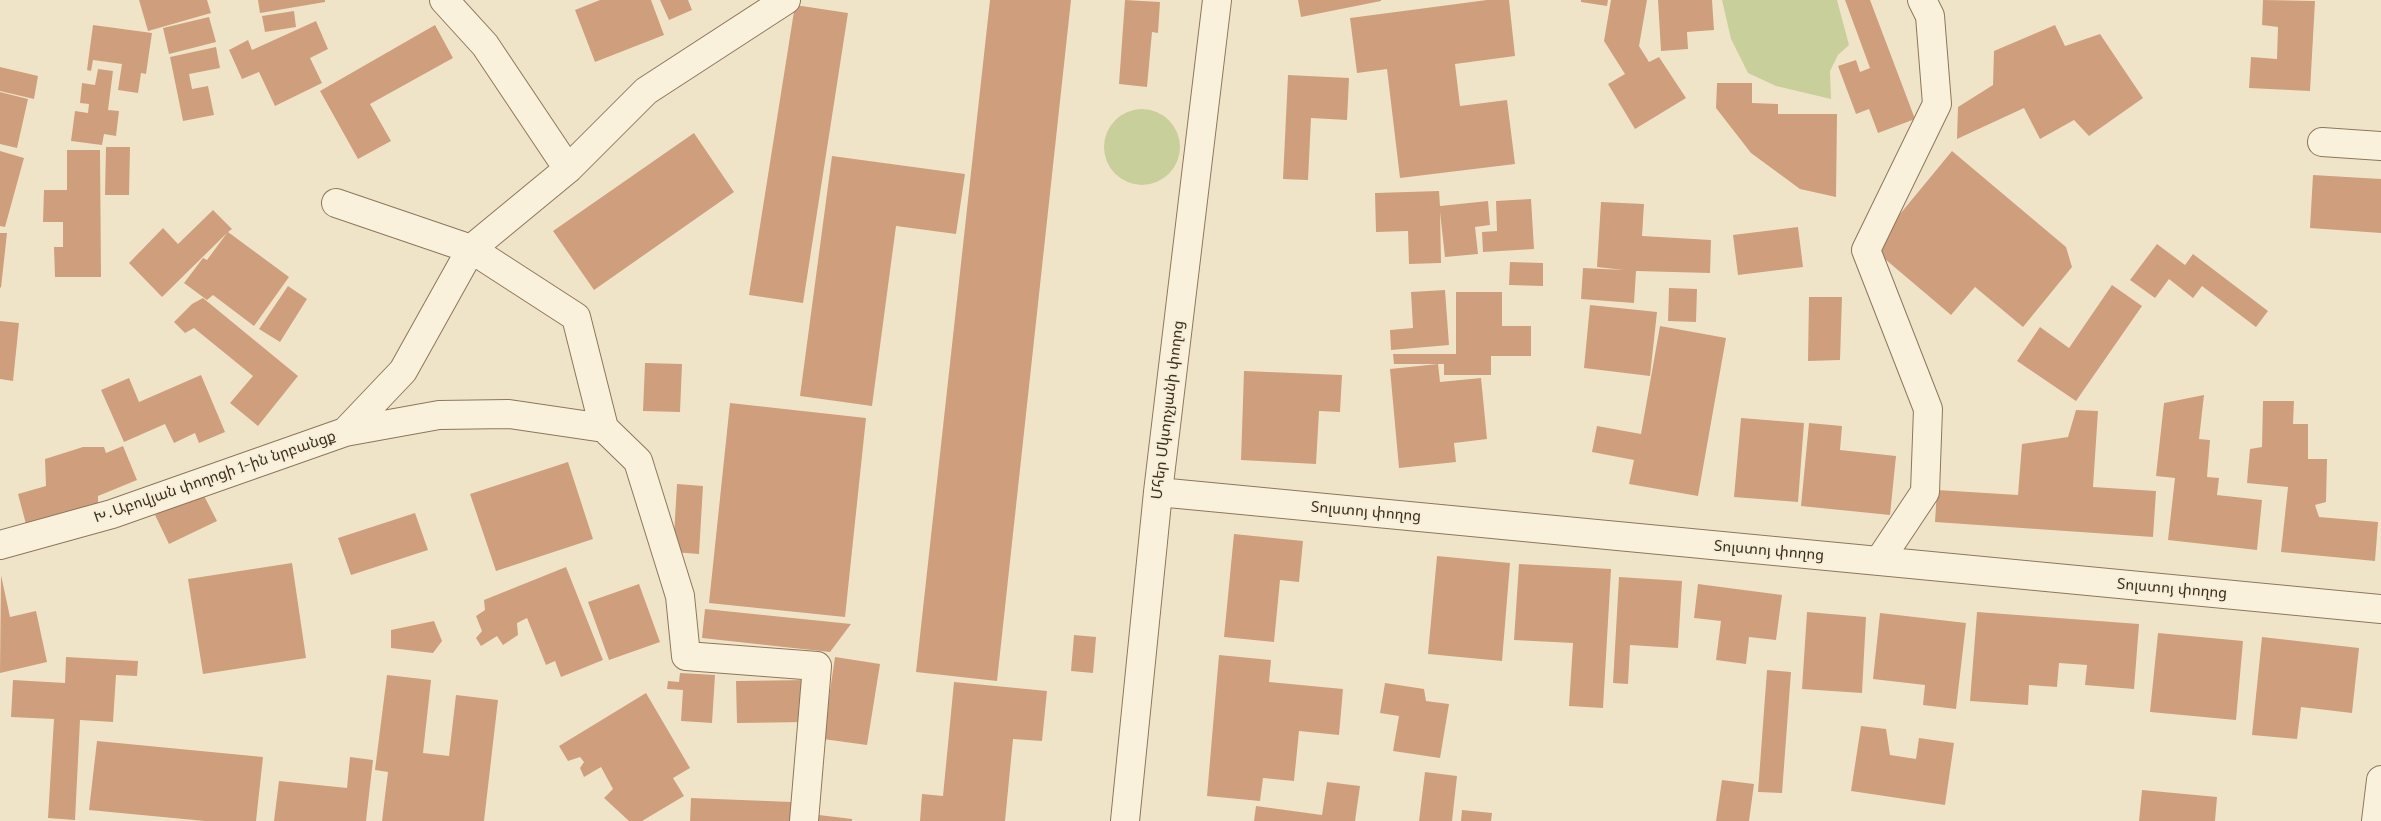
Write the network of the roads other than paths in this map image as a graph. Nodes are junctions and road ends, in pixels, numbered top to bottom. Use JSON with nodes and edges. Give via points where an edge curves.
{"nodes":[{"id":1,"x":444,"y":0,"type":"edge"},
{"id":2,"x":786,"y":0,"type":"edge"},
{"id":3,"x":1217,"y":0,"type":"edge"},
{"id":4,"x":1922,"y":0,"type":"edge"},
{"id":5,"x":2322,"y":142,"type":"dead end"},
{"id":6,"x":2381,"y":146,"type":"edge"},
{"id":7,"x":568,"y":169,"type":"junction"},
{"id":8,"x":336,"y":203,"type":"dead end"},
{"id":9,"x":471,"y":249,"type":"junction"},
{"id":10,"x":604,"y":428,"type":"junction"},
{"id":11,"x":345,"y":432,"type":"junction"},
{"id":12,"x":1158,"y":492,"type":"junction"},
{"id":13,"x":0,"y":545,"type":"edge"},
{"id":14,"x":1879,"y":561,"type":"junction"},
{"id":15,"x":2381,"y":609,"type":"edge"},
{"id":16,"x":2381,"y":780,"type":"edge"},
{"id":17,"x":804,"y":821,"type":"edge"},
{"id":18,"x":1126,"y":821,"type":"edge"},
{"id":19,"x":2376,"y":821,"type":"edge"}],
"edges":[{"from":1,"to":7,"type":"street","via":[[485,45]]},
{"from":2,"to":7,"type":"street","name":"Խ․Աբովյան փողոցի 1-ին նրբանցք","via":[[646,92]]},
{"from":3,"to":12,"type":"street","name":"Մհեր Մկտրչյանի փողոց"},
{"from":4,"to":14,"type":"street","via":[[1930,16],[1937,104],[1866,250],[1928,409],[1925,492]]},
{"from":5,"to":6,"type":"street"},
{"from":7,"to":9,"type":"street","name":"Խ․Աբովյան փողոցի 1-ին նրբանցք"},
{"from":8,"to":9,"type":"street"},
{"from":9,"to":10,"type":"street","via":[[576,317]]},
{"from":9,"to":11,"type":"street","name":"Խ․Աբովյան փողոցի 1-ին նրբանցք","via":[[403,372]]},
{"from":10,"to":11,"type":"street","via":[[509,414],[439,415]]},
{"from":10,"to":17,"type":"street","via":[[638,461],[680,596],[686,656],[818,666]]},
{"from":11,"to":13,"type":"street","name":"Խ․Աբովյան փողոցի 1-ին նրբանցք","via":[[112,514]]},
{"from":12,"to":14,"type":"street","name":"Տոլստոյ փողոց"},
{"from":12,"to":18,"type":"street","name":"Մհեր Մկտրչյանի փողոց"},
{"from":14,"to":15,"type":"street","name":"Տոլստոյ փողոց"},
{"from":16,"to":19,"type":"street"}]}
